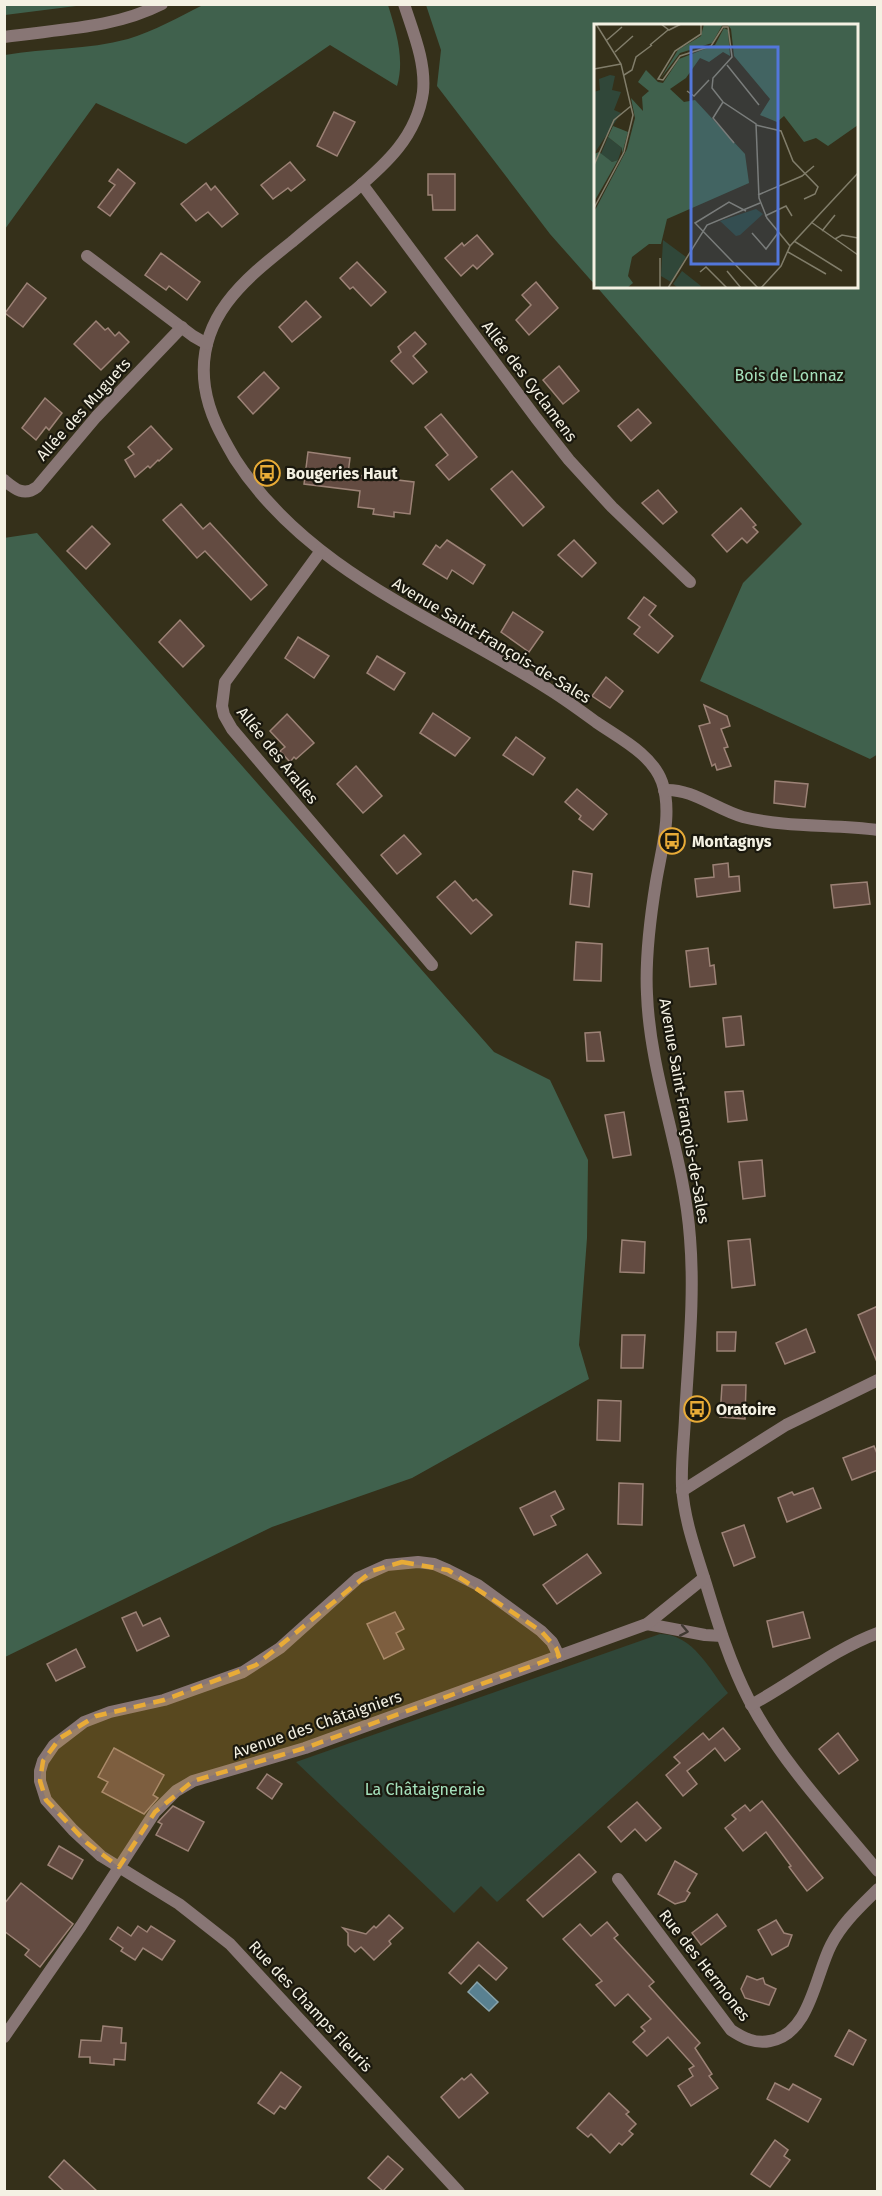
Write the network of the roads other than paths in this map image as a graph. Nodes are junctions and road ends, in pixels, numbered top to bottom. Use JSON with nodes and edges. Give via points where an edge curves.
{"nodes":[{"id":1,"x":162,"y":4,"type":"edge"},
{"id":2,"x":404,"y":4,"type":"edge"},
{"id":3,"x":4,"y":37,"type":"edge"},
{"id":4,"x":362,"y":184,"type":"junction"},
{"id":5,"x":87,"y":256,"type":"dead end"},
{"id":6,"x":182,"y":327,"type":"junction"},
{"id":7,"x":207,"y":344,"type":"junction"},
{"id":8,"x":4,"y":480,"type":"edge"},
{"id":9,"x":320,"y":552,"type":"junction"},
{"id":10,"x":690,"y":582,"type":"dead end"},
{"id":11,"x":664,"y":790,"type":"junction"},
{"id":12,"x":878,"y":830,"type":"edge"},
{"id":13,"x":432,"y":965,"type":"dead end"},
{"id":14,"x":878,"y":1380,"type":"edge"},
{"id":15,"x":682,"y":1491,"type":"junction"},
{"id":16,"x":704,"y":1578,"type":"junction"},
{"id":17,"x":647,"y":1624,"type":"junction"},
{"id":18,"x":878,"y":1633,"type":"edge"},
{"id":19,"x":722,"y":1636,"type":"junction"},
{"id":20,"x":559,"y":1656,"type":"junction"},
{"id":21,"x":751,"y":1705,"type":"junction"},
{"id":22,"x":119,"y":1867,"type":"junction"},
{"id":23,"x":878,"y":1871,"type":"edge"},
{"id":24,"x":618,"y":1879,"type":"dead end"},
{"id":25,"x":878,"y":1889,"type":"edge"},
{"id":26,"x":4,"y":2037,"type":"edge"},
{"id":27,"x":459,"y":2192,"type":"edge"}],
"edges":[{"from":1,"to":3,"type":"street","via":[[113,23]]},
{"from":2,"to":4,"type":"street","name":"Avenue Saint-François-de-Sales","via":[[423,73],[421,102],[407,137]]},
{"from":4,"to":7,"type":"street","name":"Avenue Saint-François-de-Sales","via":[[246,281],[221,310]]},
{"from":4,"to":10,"type":"street","name":"Allée des Cyclamens","via":[[569,459],[612,507]]},
{"from":5,"to":6,"type":"street"},
{"from":6,"to":7,"type":"street"},
{"from":6,"to":8,"type":"street","name":"Allée des Muguets","via":[[96,417],[37,487],[21,492]]},
{"from":7,"to":9,"type":"street","name":"Avenue Saint-François-de-Sales","via":[[203,372],[209,409],[220,435],[259,491]]},
{"from":9,"to":11,"type":"street","name":"Avenue Saint-François-de-Sales","via":[[380,592],[548,689],[647,759]]},
{"from":9,"to":13,"type":"street","name":"Allée des Aralles","via":[[225,682],[224,716]]},
{"from":11,"to":12,"type":"street","via":[[676,789],[741,816],[768,822]]},
{"from":11,"to":15,"type":"street","name":"Avenue Saint-François-de-Sales","via":[[666,813],[648,941],[647,993],[657,1066],[685,1187],[690,1240]]},
{"from":14,"to":15,"type":"street","via":[[786,1425]]},
{"from":15,"to":16,"type":"street","name":"Avenue Saint-François-de-Sales","via":[[687,1524]]},
{"from":16,"to":17,"type":"street","name":"Avenue des Châtaigniers"},
{"from":16,"to":19,"type":"street","name":"Avenue Saint-François-de-Sales"},
{"from":17,"to":19,"type":"street","one_way":true},
{"from":17,"to":20,"type":"street","name":"Avenue des Châtaigniers"},
{"from":18,"to":21,"type":"street","via":[[852,1642]]},
{"from":19,"to":21,"type":"street"},
{"from":20,"to":22,"type":"street","name":"Avenue des Châtaigniers","via":[[297,1751],[184,1785],[161,1804]]},
{"from":20,"to":22,"type":"street","via":[[542,1631],[478,1585],[448,1570],[434,1564],[402,1562],[372,1570],[256,1665],[164,1700],[96,1716],[54,1745],[40,1771],[46,1800],[87,1843]]},
{"from":21,"to":23,"type":"street","via":[[787,1758]]},
{"from":22,"to":26,"type":"street","name":"Avenue des Châtaigniers"},
{"from":22,"to":27,"type":"street","name":"Rue des Champs Fleuris","via":[[197,1917],[246,1959]]},
{"from":24,"to":25,"type":"street","name":"Rue des Hermones","via":[[731,2030],[758,2042],[778,2039],[794,2028],[837,1934]]}]}
